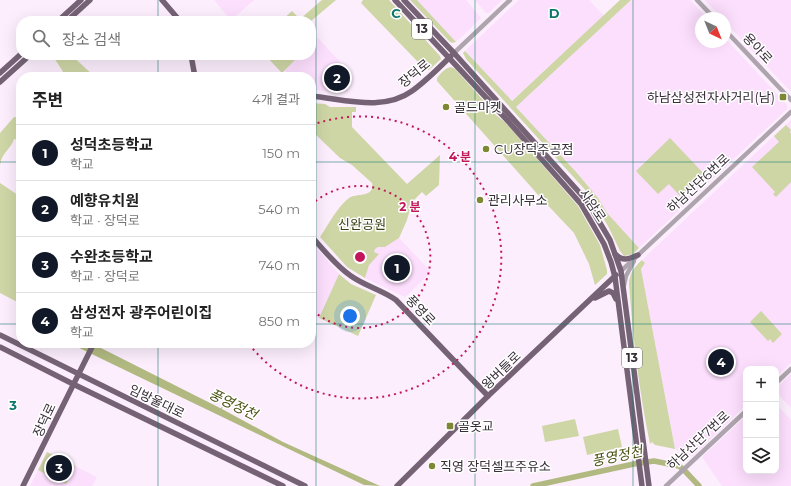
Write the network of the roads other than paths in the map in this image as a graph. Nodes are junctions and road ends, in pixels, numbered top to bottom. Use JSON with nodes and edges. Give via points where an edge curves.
{"nodes":[{"id":1,"x":81,"y":0,"type":"edge"},
{"id":2,"x":90,"y":0,"type":"edge"},
{"id":3,"x":162,"y":0,"type":"edge"},
{"id":4,"x":396,"y":0,"type":"edge"},
{"id":5,"x":404,"y":0,"type":"edge"},
{"id":6,"x":510,"y":0,"type":"edge"},
{"id":7,"x":697,"y":0,"type":"edge"},
{"id":8,"x":708,"y":12,"type":"edge"},
{"id":9,"x":63,"y":16,"type":"edge"},
{"id":10,"x":72,"y":16,"type":"edge"},
{"id":11,"x":176,"y":16,"type":"edge"},
{"id":12,"x":731,"y":36,"type":"edge"},
{"id":13,"x":452,"y":55,"type":"junction"},
{"id":14,"x":16,"y":59,"type":"edge"},
{"id":15,"x":24,"y":60,"type":"edge"},
{"id":16,"x":192,"y":60,"type":"edge"},
{"id":17,"x":194,"y":72,"type":"edge"},
{"id":18,"x":0,"y":74,"type":"edge"},
{"id":19,"x":0,"y":82,"type":"edge"},
{"id":20,"x":316,"y":97,"type":"edge"},
{"id":21,"x":791,"y":100,"type":"edge"},
{"id":22,"x":791,"y":112,"type":"edge"},
{"id":23,"x":316,"y":241,"type":"edge"},
{"id":24,"x":615,"y":254,"type":"junction"},
{"id":25,"x":638,"y":255,"type":"junction"},
{"id":26,"x":621,"y":271,"type":"junction"},
{"id":27,"x":615,"y":277,"type":"junction"},
{"id":28,"x":624,"y":293,"type":"junction"},
{"id":29,"x":618,"y":302,"type":"junction"},
{"id":30,"x":586,"y":304,"type":"junction"},
{"id":31,"x":0,"y":336,"type":"edge"},
{"id":32,"x":16,"y":344,"type":"edge"},
{"id":33,"x":0,"y":347,"type":"edge"},
{"id":34,"x":24,"y":348,"type":"edge"},
{"id":35,"x":92,"y":348,"type":"edge"},
{"id":36,"x":49,"y":360,"type":"junction"},
{"id":37,"x":40,"y":368,"type":"junction"},
{"id":38,"x":791,"y":369,"type":"edge"},
{"id":39,"x":78,"y":375,"type":"junction"},
{"id":40,"x":779,"y":380,"type":"edge"},
{"id":41,"x":73,"y":384,"type":"junction"},
{"id":42,"x":488,"y":396,"type":"junction"},
{"id":43,"x":743,"y":414,"type":"edge"},
{"id":44,"x":640,"y":446,"type":"junction"},
{"id":45,"x":645,"y":484,"type":"edge"},
{"id":46,"x":23,"y":486,"type":"edge"},
{"id":47,"x":284,"y":486,"type":"edge"},
{"id":48,"x":306,"y":486,"type":"edge"},
{"id":49,"x":397,"y":486,"type":"edge"},
{"id":50,"x":666,"y":486,"type":"edge"}],
"edges":[{"from":1,"to":9,"type":"main road"},
{"from":2,"to":10,"type":"main road"},
{"from":3,"to":11,"type":"main road"},
{"from":4,"to":13,"type":"main road","name":"사암로","number":"13"},
{"from":5,"to":13,"type":"main road","name":"사암로","number":"13"},
{"from":6,"to":13,"type":"street"},
{"from":7,"to":8,"type":"street"},
{"from":12,"to":21,"type":"street","name":"용아로"},
{"from":13,"to":20,"type":"main road","name":"장덕로","via":[[416,88],[394,100],[364,102]]},
{"from":13,"to":24,"type":"main road","name":"사암로","number":"13","via":[[587,201]]},
{"from":13,"to":27,"type":"main road","name":"사암로","number":"13","via":[[581,204],[604,244]]},
{"from":14,"to":18,"type":"main road"},
{"from":15,"to":19,"type":"main road"},
{"from":16,"to":17,"type":"main road"},
{"from":22,"to":25,"type":"street","name":"하남산단6번로"},
{"from":23,"to":42,"type":"main road","name":"풍영로","via":[[350,276],[384,292],[400,304]]},
{"from":24,"to":25,"type":"main road","via":[[625,260]]},
{"from":24,"to":26,"type":"main road","name":"사암로","number":"13"},
{"from":25,"to":26,"type":"street","name":"하남산단6번로"},
{"from":25,"to":28,"type":"street","via":[[626,276]]},
{"from":26,"to":27,"type":"main road","name":"왕버들로"},
{"from":26,"to":28,"type":"main road","name":"사암로","number":"13"},
{"from":27,"to":29,"type":"main road","name":"사암로","number":"13"},
{"from":27,"to":30,"type":"main road","name":"왕버들로"},
{"from":28,"to":44,"type":"main road","name":"사암로","number":"13"},
{"from":29,"to":30,"type":"main road","via":[[609,291]]},
{"from":29,"to":44,"type":"main road","name":"사암로","number":"13"},
{"from":30,"to":42,"type":"main road","name":"왕버들로"},
{"from":31,"to":32,"type":"main road","name":"임방울대로"},
{"from":33,"to":37,"type":"main road","name":"임방울대로"},
{"from":34,"to":36,"type":"main road","name":"임방울대로"},
{"from":35,"to":39,"type":"main road","name":"장덕로"},
{"from":36,"to":37,"type":"main road","via":[[51,366]]},
{"from":36,"to":39,"type":"main road","name":"임방울대로"},
{"from":37,"to":41,"type":"main road","name":"임방울대로"},
{"from":38,"to":40,"type":"street"},
{"from":39,"to":41,"type":"main road","name":"장덕로"},
{"from":39,"to":48,"type":"main road","name":"임방울대로"},
{"from":41,"to":46,"type":"main road","name":"장덕로"},
{"from":41,"to":47,"type":"main road","name":"임방울대로"},
{"from":42,"to":49,"type":"main road","name":"왕버들로"},
{"from":43,"to":50,"type":"street","name":"하남산단7번로"},
{"from":44,"to":45,"type":"main road","name":"사암로","number":"13"}]}
